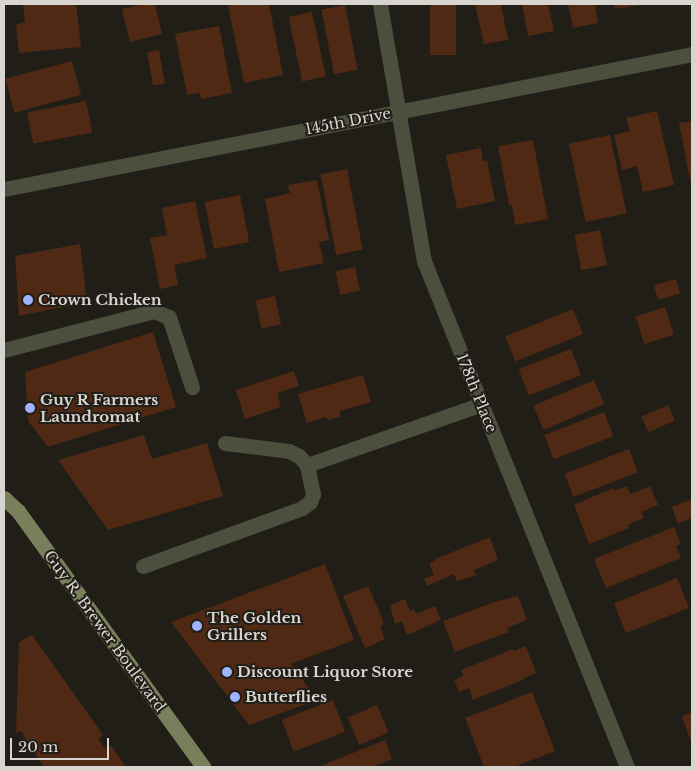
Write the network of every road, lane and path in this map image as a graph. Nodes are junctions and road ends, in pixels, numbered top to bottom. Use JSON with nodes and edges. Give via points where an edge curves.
{"nodes":[{"id":1,"x":380,"y":4,"type":"edge"},
{"id":2,"x":692,"y":54,"type":"edge"},
{"id":3,"x":400,"y":111,"type":"junction"},
{"id":4,"x":4,"y":189,"type":"edge"},
{"id":5,"x":4,"y":350,"type":"edge"},
{"id":6,"x":192,"y":387,"type":"dead end"},
{"id":7,"x":482,"y":404,"type":"junction"},
{"id":8,"x":225,"y":443,"type":"dead end"},
{"id":9,"x":307,"y":465,"type":"junction"},
{"id":10,"x":4,"y":498,"type":"edge"},
{"id":11,"x":142,"y":566,"type":"dead end"},
{"id":12,"x":203,"y":767,"type":"edge"},
{"id":13,"x":627,"y":767,"type":"edge"}],
"edges":[{"from":1,"to":3,"type":"street","name":"178th Place"},
{"from":2,"to":3,"type":"street","name":"145th Drive"},
{"from":3,"to":4,"type":"street","name":"145th Drive"},
{"from":3,"to":7,"type":"street","name":"178th Place","via":[[424,261]]},
{"from":5,"to":6,"type":"street","via":[[154,311],[169,317]]},
{"from":7,"to":9,"type":"street"},
{"from":7,"to":13,"type":"street","name":"178th Place"},
{"from":8,"to":9,"type":"street","via":[[289,451]]},
{"from":9,"to":11,"type":"street","via":[[313,494],[310,502],[302,508]]},
{"from":10,"to":12,"type":"main road","name":"Guy R. Brewer Boulevard","via":[[18,511]]}]}
